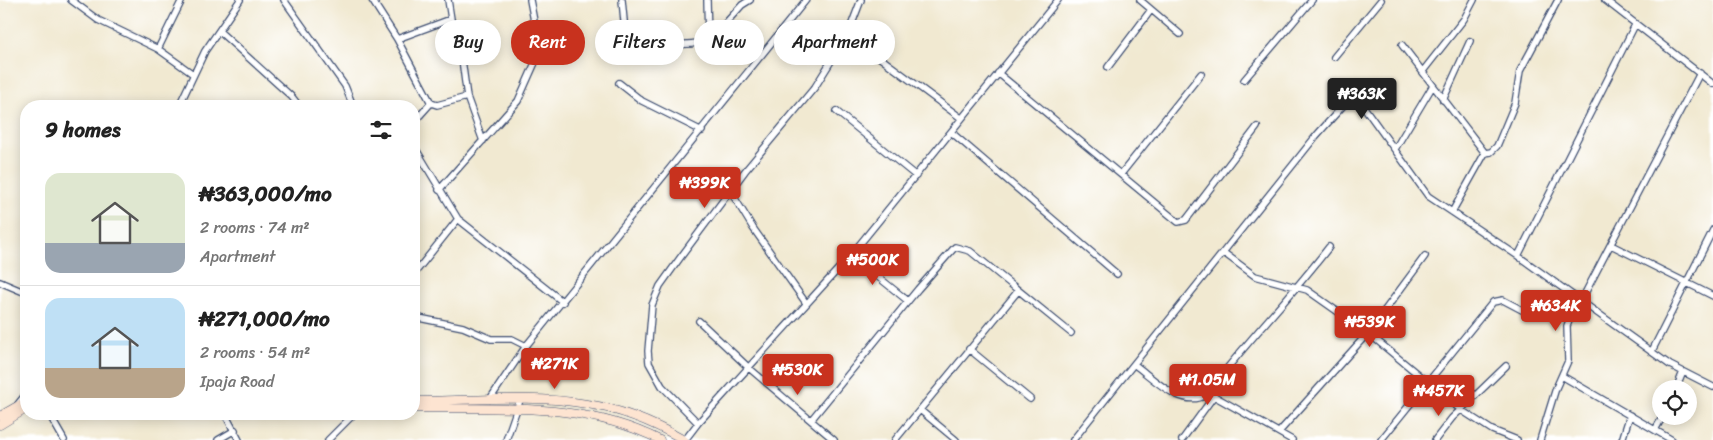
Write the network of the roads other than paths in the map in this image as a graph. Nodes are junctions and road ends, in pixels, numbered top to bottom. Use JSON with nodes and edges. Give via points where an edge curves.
{"nodes":[{"id":1,"x":71,"y":0,"type":"edge"},
{"id":2,"x":182,"y":0,"type":"edge"},
{"id":3,"x":240,"y":0,"type":"edge"},
{"id":4,"x":284,"y":0,"type":"edge"},
{"id":5,"x":372,"y":0,"type":"edge"},
{"id":6,"x":448,"y":0,"type":"edge"},
{"id":7,"x":530,"y":0,"type":"edge"},
{"id":8,"x":622,"y":0,"type":"edge"},
{"id":9,"x":707,"y":0,"type":"edge"},
{"id":10,"x":750,"y":0,"type":"edge"},
{"id":11,"x":806,"y":0,"type":"edge"},
{"id":12,"x":861,"y":0,"type":"edge"},
{"id":13,"x":1049,"y":0,"type":"edge"},
{"id":14,"x":1140,"y":0,"type":"edge"},
{"id":15,"x":1312,"y":0,"type":"edge"},
{"id":16,"x":1381,"y":0,"type":"edge"},
{"id":17,"x":1474,"y":0,"type":"edge"},
{"id":18,"x":1558,"y":0,"type":"edge"},
{"id":19,"x":1605,"y":0,"type":"edge"},
{"id":20,"x":1056,"y":2,"type":"edge"},
{"id":21,"x":1152,"y":10,"type":"junction"},
{"id":22,"x":451,"y":19,"type":"junction"},
{"id":23,"x":709,"y":20,"type":"edge"},
{"id":24,"x":728,"y":20,"type":"edge"},
{"id":25,"x":853,"y":20,"type":"edge"},
{"id":26,"x":1635,"y":25,"type":"junction"},
{"id":27,"x":220,"y":32,"type":"junction"},
{"id":28,"x":1180,"y":34,"type":"dead end"},
{"id":29,"x":398,"y":39,"type":"junction"},
{"id":30,"x":1470,"y":40,"type":"dead end"},
{"id":31,"x":694,"y":43,"type":"edge"},
{"id":32,"x":1402,"y":45,"type":"dead end"},
{"id":33,"x":158,"y":49,"type":"junction"},
{"id":34,"x":764,"y":50,"type":"edge"},
{"id":35,"x":1334,"y":57,"type":"dead end"},
{"id":36,"x":752,"y":65,"type":"edge"},
{"id":37,"x":829,"y":65,"type":"edge"},
{"id":38,"x":890,"y":65,"type":"edge"},
{"id":39,"x":1108,"y":67,"type":"dead end"},
{"id":40,"x":1423,"y":71,"type":"junction"},
{"id":41,"x":998,"y":73,"type":"junction"},
{"id":42,"x":1700,"y":73,"type":"junction"},
{"id":43,"x":193,"y":74,"type":"junction"},
{"id":44,"x":1201,"y":74,"type":"dead end"},
{"id":45,"x":1244,"y":80,"type":"dead end"},
{"id":46,"x":1712,"y":82,"type":"edge"},
{"id":47,"x":619,"y":83,"type":"dead end"},
{"id":48,"x":1432,"y":87,"type":"junction"},
{"id":49,"x":467,"y":97,"type":"junction"},
{"id":50,"x":182,"y":100,"type":"edge"},
{"id":51,"x":294,"y":100,"type":"edge"},
{"id":52,"x":351,"y":100,"type":"edge"},
{"id":53,"x":1443,"y":100,"type":"junction"},
{"id":54,"x":431,"y":103,"type":"junction"},
{"id":55,"x":836,"y":111,"type":"dead end"},
{"id":56,"x":420,"y":115,"type":"edge"},
{"id":57,"x":961,"y":118,"type":"junction"},
{"id":58,"x":1257,"y":127,"type":"dead end"},
{"id":59,"x":702,"y":131,"type":"junction"},
{"id":60,"x":951,"y":132,"type":"junction"},
{"id":61,"x":483,"y":141,"type":"junction"},
{"id":62,"x":1395,"y":149,"type":"junction"},
{"id":63,"x":1485,"y":153,"type":"junction"},
{"id":64,"x":420,"y":156,"type":"edge"},
{"id":65,"x":1121,"y":174,"type":"junction"},
{"id":66,"x":916,"y":176,"type":"junction"},
{"id":67,"x":440,"y":190,"type":"junction"},
{"id":68,"x":731,"y":192,"type":"junction"},
{"id":69,"x":1452,"y":212,"type":"junction"},
{"id":70,"x":458,"y":219,"type":"junction"},
{"id":71,"x":1713,"y":230,"type":"edge"},
{"id":72,"x":1611,"y":245,"type":"junction"},
{"id":73,"x":1329,"y":247,"type":"dead end"},
{"id":74,"x":1224,"y":253,"type":"junction"},
{"id":75,"x":851,"y":255,"type":"junction"},
{"id":76,"x":1424,"y":256,"type":"dead end"},
{"id":77,"x":1518,"y":256,"type":"junction"},
{"id":78,"x":420,"y":266,"type":"edge"},
{"id":79,"x":1117,"y":274,"type":"dead end"},
{"id":80,"x":0,"y":282,"type":"edge"},
{"id":81,"x":1686,"y":282,"type":"junction"},
{"id":82,"x":1299,"y":286,"type":"junction"},
{"id":83,"x":20,"y":290,"type":"edge"},
{"id":84,"x":1018,"y":290,"type":"junction"},
{"id":85,"x":1713,"y":296,"type":"edge"},
{"id":86,"x":1579,"y":300,"type":"junction"},
{"id":87,"x":908,"y":301,"type":"junction"},
{"id":88,"x":563,"y":302,"type":"junction"},
{"id":89,"x":806,"y":303,"type":"junction"},
{"id":90,"x":1522,"y":310,"type":"dead end"},
{"id":91,"x":420,"y":318,"type":"edge"},
{"id":92,"x":699,"y":321,"type":"dead end"},
{"id":93,"x":1071,"y":333,"type":"dead end"},
{"id":94,"x":1368,"y":333,"type":"junction"},
{"id":95,"x":526,"y":346,"type":"junction"},
{"id":96,"x":969,"y":349,"type":"junction"},
{"id":97,"x":1652,"y":351,"type":"junction"},
{"id":98,"x":1135,"y":365,"type":"junction"},
{"id":99,"x":1506,"y":366,"type":"dead end"},
{"id":100,"x":749,"y":368,"type":"junction"},
{"id":101,"x":1683,"y":372,"type":"junction"},
{"id":102,"x":1562,"y":376,"type":"junction"},
{"id":103,"x":1680,"y":380,"type":"edge"},
{"id":104,"x":1428,"y":382,"type":"junction"},
{"id":105,"x":1713,"y":387,"type":"edge"},
{"id":106,"x":1206,"y":394,"type":"junction"},
{"id":107,"x":1214,"y":396,"type":"junction"},
{"id":108,"x":490,"y":399,"type":"junction"},
{"id":109,"x":1030,"y":399,"type":"dead end"},
{"id":110,"x":520,"y":400,"type":"junction"},
{"id":111,"x":20,"y":401,"type":"edge"},
{"id":112,"x":420,"y":401,"type":"edge"},
{"id":113,"x":20,"y":404,"type":"edge"},
{"id":114,"x":16,"y":406,"type":"junction"},
{"id":115,"x":420,"y":408,"type":"edge"},
{"id":116,"x":517,"y":410,"type":"junction"},
{"id":117,"x":920,"y":410,"type":"junction"},
{"id":118,"x":1461,"y":410,"type":"junction"},
{"id":119,"x":20,"y":413,"type":"edge"},
{"id":120,"x":1630,"y":415,"type":"junction"},
{"id":121,"x":0,"y":416,"type":"edge"},
{"id":122,"x":52,"y":420,"type":"edge"},
{"id":123,"x":229,"y":420,"type":"edge"},
{"id":124,"x":348,"y":420,"type":"edge"},
{"id":125,"x":811,"y":420,"type":"junction"},
{"id":126,"x":698,"y":423,"type":"junction"},
{"id":127,"x":0,"y":425,"type":"edge"},
{"id":128,"x":1658,"y":425,"type":"edge"},
{"id":129,"x":235,"y":430,"type":"junction"},
{"id":130,"x":1655,"y":430,"type":"junction"},
{"id":131,"x":1279,"y":432,"type":"junction"},
{"id":132,"x":1288,"y":439,"type":"edge"},
{"id":133,"x":64,"y":440,"type":"edge"},
{"id":134,"x":218,"y":440,"type":"edge"},
{"id":135,"x":239,"y":440,"type":"edge"},
{"id":136,"x":328,"y":440,"type":"edge"},
{"id":137,"x":506,"y":440,"type":"edge"},
{"id":138,"x":660,"y":440,"type":"edge"},
{"id":139,"x":684,"y":440,"type":"edge"},
{"id":140,"x":834,"y":440,"type":"edge"},
{"id":141,"x":895,"y":440,"type":"edge"},
{"id":142,"x":956,"y":440,"type":"edge"},
{"id":143,"x":1073,"y":440,"type":"edge"},
{"id":144,"x":1182,"y":440,"type":"edge"},
{"id":145,"x":1381,"y":440,"type":"edge"},
{"id":146,"x":1435,"y":440,"type":"edge"},
{"id":147,"x":1517,"y":440,"type":"edge"},
{"id":148,"x":1540,"y":440,"type":"edge"},
{"id":149,"x":1622,"y":440,"type":"edge"},
{"id":150,"x":1672,"y":440,"type":"edge"}],
"edges":[{"from":1,"to":33,"type":"street","via":[[98,20]]},
{"from":2,"to":33,"type":"street"},
{"from":3,"to":27,"type":"street"},
{"from":4,"to":52,"type":"street","via":[[345,86]]},
{"from":5,"to":29,"type":"street"},
{"from":6,"to":22,"type":"street"},
{"from":7,"to":61,"type":"street","via":[[538,56],[518,101]]},
{"from":8,"to":31,"type":"street","via":[[625,31],[675,45]]},
{"from":9,"to":23,"type":"street"},
{"from":10,"to":24,"type":"street"},
{"from":11,"to":34,"type":"street"},
{"from":12,"to":25,"type":"street"},
{"from":13,"to":20,"type":"street"},
{"from":14,"to":21,"type":"street"},
{"from":15,"to":45,"type":"street"},
{"from":16,"to":35,"type":"street"},
{"from":17,"to":40,"type":"street","via":[[1464,19]]},
{"from":18,"to":63,"type":"street","via":[[1520,71],[1516,103],[1497,146],[1492,152]]},
{"from":19,"to":26,"type":"street"},
{"from":20,"to":41,"type":"street"},
{"from":21,"to":28,"type":"street"},
{"from":21,"to":39,"type":"street"},
{"from":22,"to":29,"type":"street"},
{"from":22,"to":49,"type":"street","via":[[461,52]]},
{"from":26,"to":42,"type":"street"},
{"from":26,"to":77,"type":"street"},
{"from":27,"to":43,"type":"street"},
{"from":27,"to":51,"type":"street"},
{"from":29,"to":54,"type":"street"},
{"from":30,"to":53,"type":"street"},
{"from":32,"to":40,"type":"street"},
{"from":33,"to":43,"type":"street"},
{"from":36,"to":59,"type":"street"},
{"from":37,"to":68,"type":"street","via":[[815,87]]},
{"from":38,"to":57,"type":"street"},
{"from":40,"to":48,"type":"street"},
{"from":41,"to":57,"type":"street"},
{"from":41,"to":65,"type":"street"},
{"from":42,"to":46,"type":"street"},
{"from":42,"to":72,"type":"street","via":[[1652,160]]},
{"from":43,"to":50,"type":"street"},
{"from":44,"to":65,"type":"street"},
{"from":47,"to":59,"type":"street","via":[[642,101]]},
{"from":48,"to":53,"type":"street"},
{"from":48,"to":62,"type":"street"},
{"from":49,"to":54,"type":"street","via":[[437,105]]},
{"from":49,"to":61,"type":"street"},
{"from":53,"to":63,"type":"street"},
{"from":54,"to":56,"type":"street"},
{"from":55,"to":66,"type":"street"},
{"from":57,"to":60,"type":"street"},
{"from":58,"to":65,"type":"street","via":[[1182,222]]},
{"from":59,"to":88,"type":"street"},
{"from":60,"to":66,"type":"street"},
{"from":60,"to":79,"type":"street"},
{"from":61,"to":67,"type":"street"},
{"from":62,"to":69,"type":"street","via":[[1428,196]]},
{"from":62,"to":74,"type":"street","via":[[1361,103],[1350,98],[1345,101]]},
{"from":63,"to":69,"type":"street"},
{"from":64,"to":67,"type":"street"},
{"from":66,"to":75,"type":"street"},
{"from":67,"to":70,"type":"street"},
{"from":68,"to":89,"type":"street"},
{"from":68,"to":126,"type":"street","via":[[660,286],[652,305],[649,364],[662,386]]},
{"from":69,"to":77,"type":"street"},
{"from":70,"to":78,"type":"street"},
{"from":70,"to":88,"type":"street"},
{"from":71,"to":81,"type":"street"},
{"from":72,"to":81,"type":"street"},
{"from":72,"to":86,"type":"street"},
{"from":73,"to":82,"type":"street"},
{"from":74,"to":82,"type":"street","via":[[1255,276]]},
{"from":74,"to":98,"type":"street"},
{"from":75,"to":87,"type":"street"},
{"from":75,"to":89,"type":"street"},
{"from":76,"to":94,"type":"street"},
{"from":77,"to":86,"type":"street"},
{"from":80,"to":83,"type":"street"},
{"from":81,"to":85,"type":"street"},
{"from":81,"to":97,"type":"street"},
{"from":82,"to":94,"type":"street"},
{"from":82,"to":106,"type":"street"},
{"from":84,"to":87,"type":"street","via":[[970,251],[957,247]]},
{"from":84,"to":93,"type":"street"},
{"from":84,"to":96,"type":"street"},
{"from":86,"to":97,"type":"street"},
{"from":86,"to":102,"type":"street","via":[[1567,326],[1568,361]]},
{"from":87,"to":125,"type":"street"},
{"from":88,"to":95,"type":"street"},
{"from":89,"to":100,"type":"street"},
{"from":90,"to":104,"type":"street","via":[[1503,300],[1493,302]]},
{"from":91,"to":95,"type":"street","via":[[463,327],[491,339],[512,339]]},
{"from":92,"to":100,"type":"street"},
{"from":94,"to":104,"type":"street"},
{"from":94,"to":131,"type":"street"},
{"from":95,"to":108,"type":"street"},
{"from":96,"to":109,"type":"street"},
{"from":96,"to":117,"type":"street"},
{"from":97,"to":101,"type":"street"},
{"from":98,"to":106,"type":"street","via":[[1180,396],[1199,399]]},
{"from":98,"to":143,"type":"street"},
{"from":99,"to":118,"type":"street"},
{"from":100,"to":125,"type":"street"},
{"from":100,"to":126,"type":"street"},
{"from":101,"to":103,"type":"street"},
{"from":101,"to":105,"type":"street"},
{"from":102,"to":120,"type":"street"},
{"from":102,"to":148,"type":"street"},
{"from":104,"to":118,"type":"street"},
{"from":104,"to":145,"type":"street"},
{"from":106,"to":107,"type":"street"},
{"from":107,"to":131,"type":"street"},
{"from":107,"to":144,"type":"street"},
{"from":108,"to":110,"type":"main road"},
{"from":108,"to":112,"type":"main road"},
{"from":110,"to":116,"type":"street"},
{"from":110,"to":139,"type":"main road","via":[[571,402],[606,408]]},
{"from":111,"to":114,"type":"street"},
{"from":113,"to":114,"type":"main road"},
{"from":114,"to":121,"type":"main road"},
{"from":115,"to":116,"type":"main road"},
{"from":116,"to":137,"type":"street"},
{"from":116,"to":138,"type":"main road","via":[[584,414],[620,423]]},
{"from":117,"to":141,"type":"street"},
{"from":117,"to":142,"type":"street"},
{"from":118,"to":146,"type":"street"},
{"from":118,"to":147,"type":"street","via":[[1492,430]]},
{"from":119,"to":127,"type":"main road"},
{"from":120,"to":130,"type":"street"},
{"from":120,"to":149,"type":"street"},
{"from":122,"to":133,"type":"street"},
{"from":123,"to":129,"type":"street"},
{"from":124,"to":136,"type":"street"},
{"from":125,"to":140,"type":"street"},
{"from":126,"to":139,"type":"street"},
{"from":128,"to":130,"type":"street"},
{"from":129,"to":134,"type":"street"},
{"from":129,"to":135,"type":"street"},
{"from":130,"to":150,"type":"street"},
{"from":131,"to":132,"type":"street"}]}
